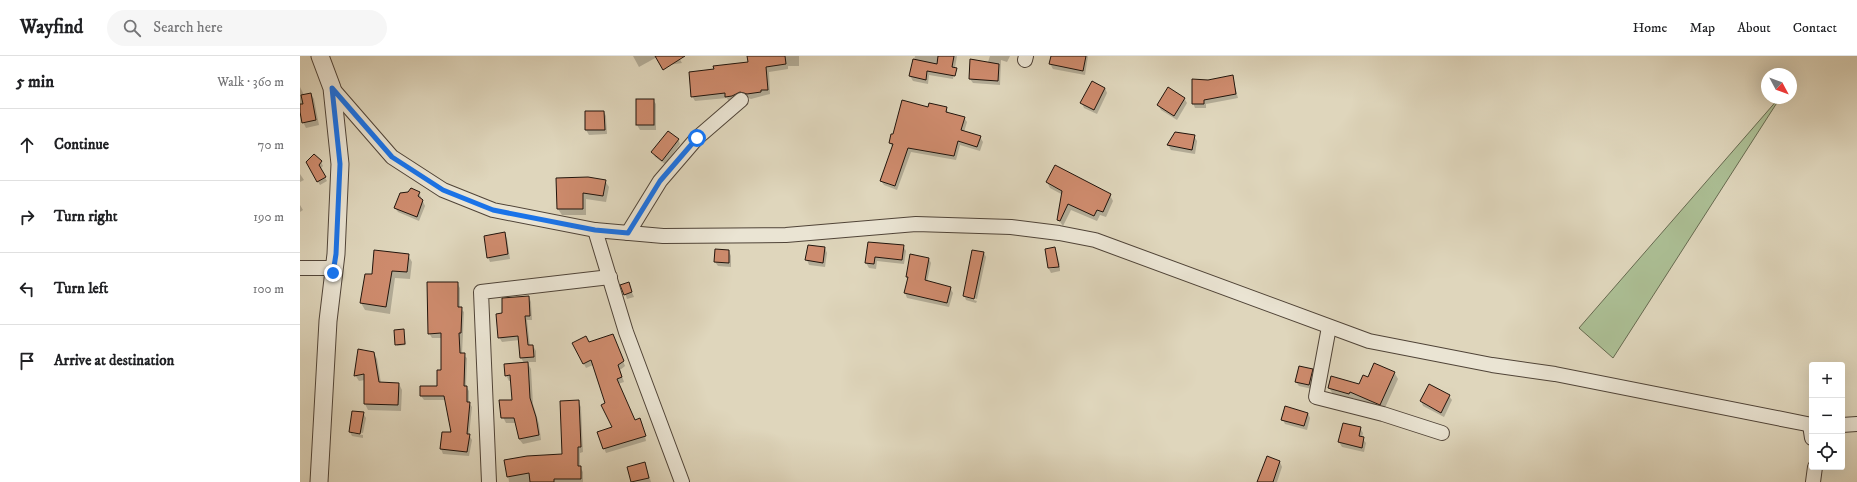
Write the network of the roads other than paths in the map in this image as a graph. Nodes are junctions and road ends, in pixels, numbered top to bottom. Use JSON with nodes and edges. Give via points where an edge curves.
{"nodes":[{"id":1,"x":320,"y":56,"type":"edge"},
{"id":2,"x":332,"y":88,"type":"junction"},
{"id":3,"x":741,"y":100,"type":"dead end"},
{"id":4,"x":595,"y":230,"type":"junction"},
{"id":5,"x":628,"y":233,"type":"junction"},
{"id":6,"x":300,"y":268,"type":"edge"},
{"id":7,"x":333,"y":273,"type":"junction"},
{"id":8,"x":610,"y":277,"type":"junction"},
{"id":9,"x":1330,"y":327,"type":"junction"},
{"id":10,"x":1857,"y":424,"type":"edge"},
{"id":11,"x":1845,"y":426,"type":"edge"},
{"id":12,"x":1809,"y":429,"type":"edge"},
{"id":13,"x":1442,"y":433,"type":"dead end"},
{"id":14,"x":1815,"y":470,"type":"edge"},
{"id":15,"x":319,"y":482,"type":"edge"},
{"id":16,"x":489,"y":482,"type":"edge"},
{"id":17,"x":682,"y":482,"type":"edge"},
{"id":18,"x":1813,"y":482,"type":"edge"}],
"edges":[{"from":1,"to":2,"type":"street"},
{"from":2,"to":4,"type":"street","via":[[392,157],[443,190],[493,210]]},
{"from":2,"to":7,"type":"street","via":[[340,164]]},
{"from":3,"to":5,"type":"street","via":[[692,143],[660,181]]},
{"from":4,"to":5,"type":"street"},
{"from":4,"to":8,"type":"street"},
{"from":5,"to":9,"type":"street","via":[[663,236],[786,235],[916,224],[1011,227],[1059,233],[1094,240]]},
{"from":6,"to":7,"type":"street","via":[[327,268]]},
{"from":7,"to":15,"type":"street"},
{"from":8,"to":16,"type":"street","via":[[481,292]]},
{"from":8,"to":17,"type":"street","via":[[626,332]]},
{"from":9,"to":12,"type":"street","via":[[1369,341],[1492,365],[1554,374]]},
{"from":9,"to":13,"type":"street","via":[[1316,397],[1383,414]]},
{"from":10,"to":11,"type":"street"},
{"from":14,"to":18,"type":"street"}]}
